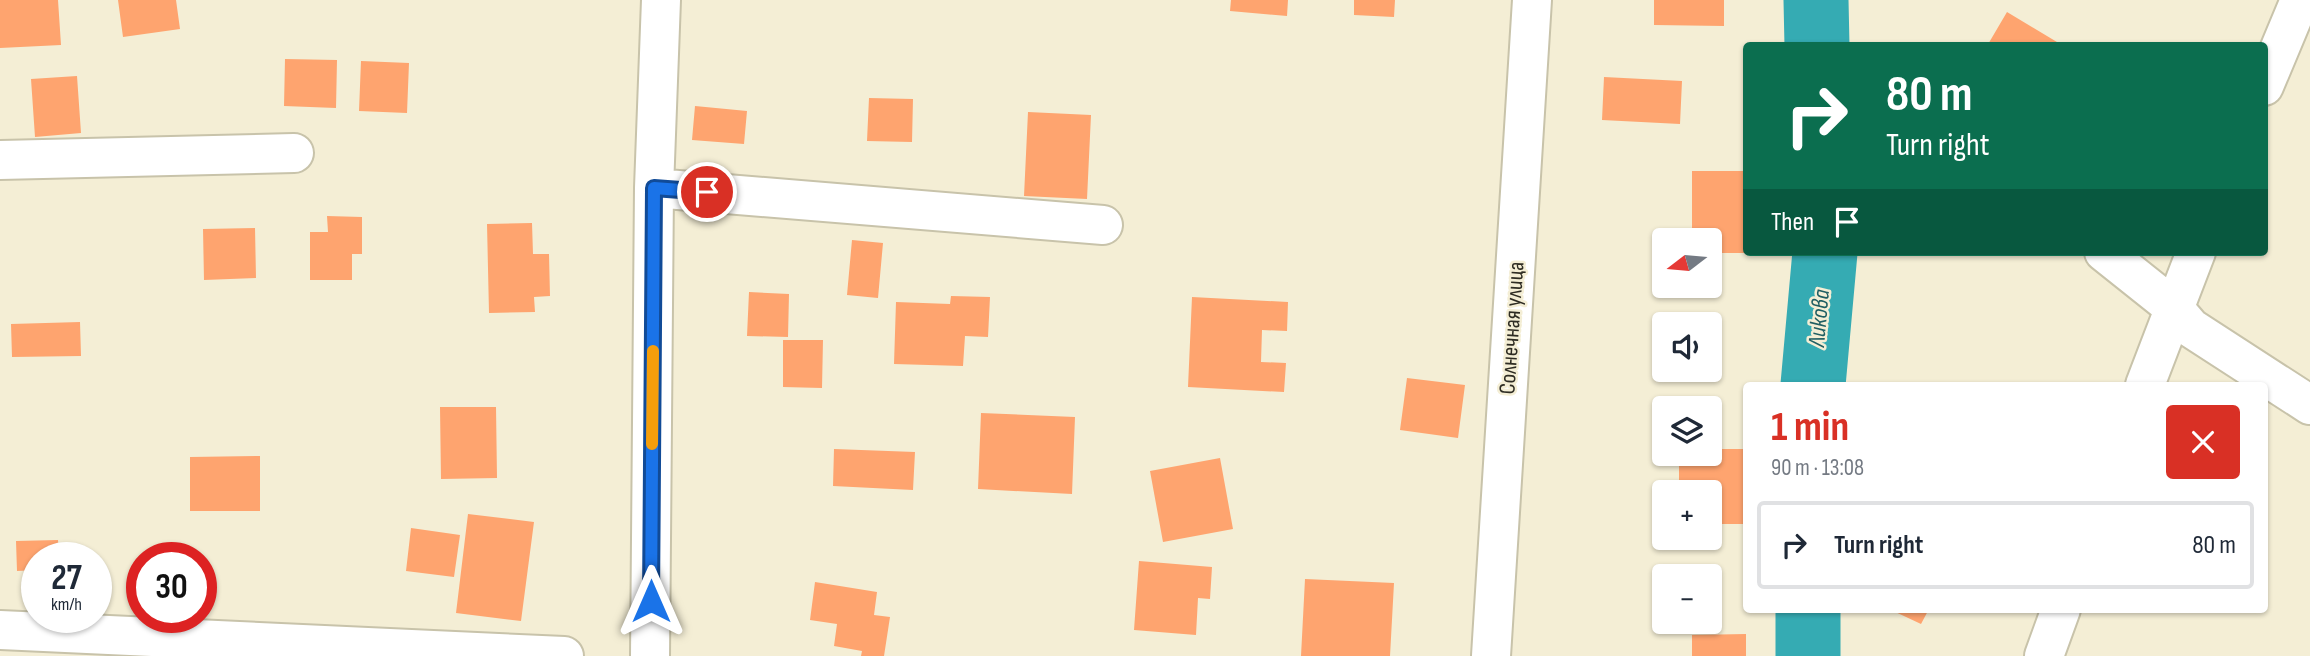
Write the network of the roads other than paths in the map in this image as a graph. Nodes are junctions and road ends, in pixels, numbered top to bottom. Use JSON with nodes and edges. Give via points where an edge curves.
{"nodes":[{"id":1,"x":661,"y":0,"type":"edge"},
{"id":2,"x":1532,"y":0,"type":"edge"},
{"id":3,"x":2300,"y":0,"type":"edge"},
{"id":4,"x":2268,"y":76,"type":"edge"},
{"id":5,"x":294,"y":153,"type":"dead end"},
{"id":6,"x":0,"y":160,"type":"edge"},
{"id":7,"x":654,"y":188,"type":"junction"},
{"id":8,"x":1103,"y":225,"type":"dead end"},
{"id":9,"x":2109,"y":256,"type":"edge"},
{"id":10,"x":2194,"y":256,"type":"edge"},
{"id":11,"x":2174,"y":307,"type":"junction"},
{"id":12,"x":2145,"y":382,"type":"edge"},
{"id":13,"x":2310,"y":405,"type":"edge"},
{"id":14,"x":2060,"y":613,"type":"edge"},
{"id":15,"x":0,"y":630,"type":"edge"},
{"id":16,"x":564,"y":656,"type":"edge"},
{"id":17,"x":650,"y":656,"type":"edge"},
{"id":18,"x":1492,"y":656,"type":"edge"},
{"id":19,"x":2044,"y":656,"type":"edge"}],
"edges":[{"from":1,"to":7,"type":"street"},
{"from":2,"to":18,"type":"street","name":"Солнечная улица"},
{"from":3,"to":4,"type":"street"},
{"from":5,"to":6,"type":"street"},
{"from":7,"to":8,"type":"street"},
{"from":7,"to":17,"type":"street"},
{"from":9,"to":11,"type":"street"},
{"from":10,"to":11,"type":"street"},
{"from":11,"to":12,"type":"street"},
{"from":11,"to":13,"type":"street","via":[[2191,328]]},
{"from":14,"to":19,"type":"street"},
{"from":15,"to":16,"type":"street"}]}
